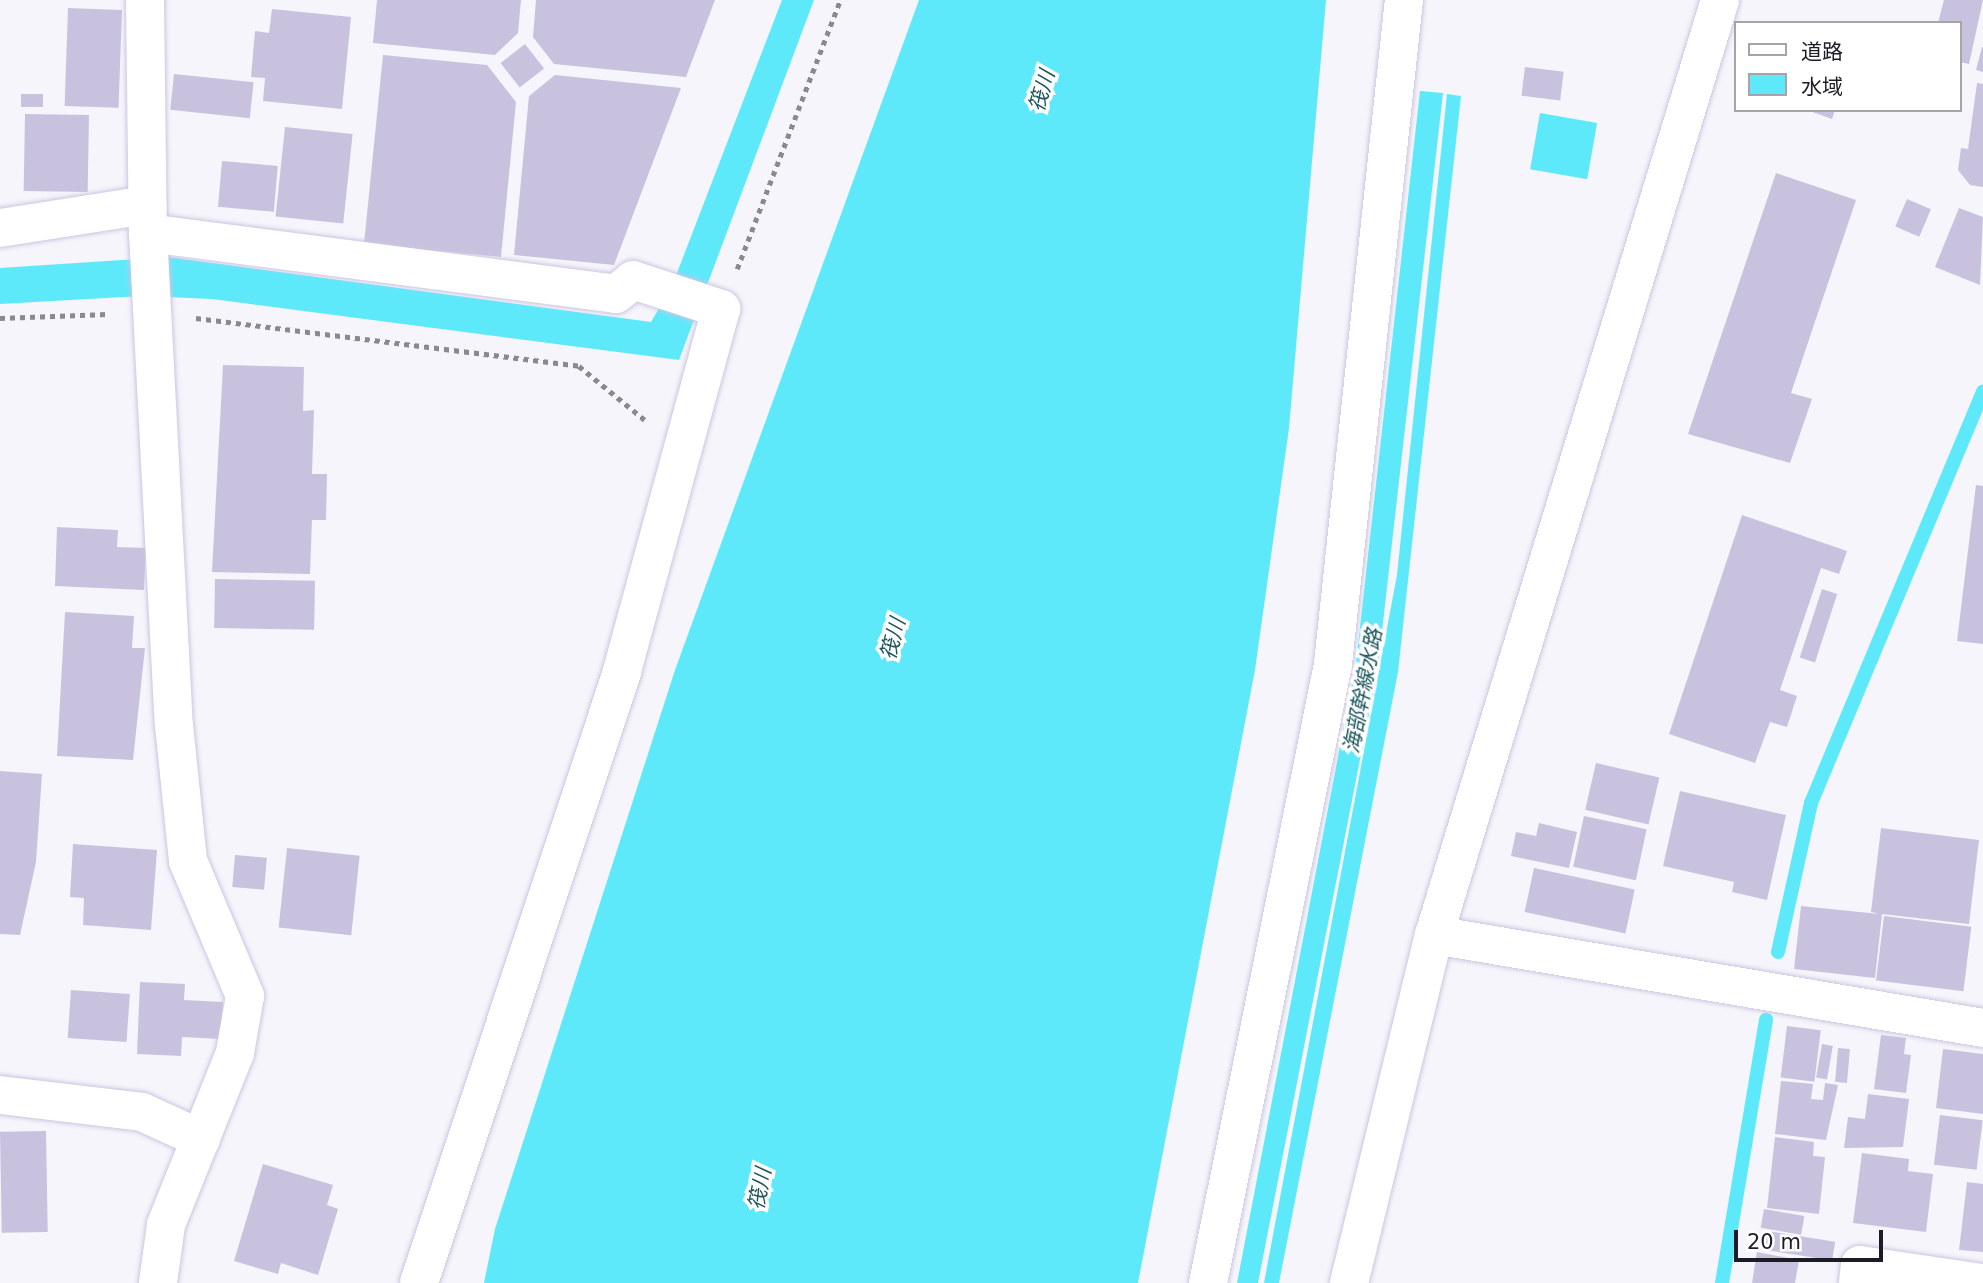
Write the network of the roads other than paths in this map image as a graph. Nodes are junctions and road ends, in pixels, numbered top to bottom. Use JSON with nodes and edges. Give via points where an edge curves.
{"nodes":[{"id":1,"x":145,"y":0,"type":"edge"},
{"id":2,"x":1404,"y":0,"type":"edge"},
{"id":3,"x":1720,"y":0,"type":"edge"},
{"id":4,"x":0,"y":228,"type":"edge"},
{"id":5,"x":148,"y":229,"type":"junction"},
{"id":6,"x":1434,"y":935,"type":"junction"},
{"id":7,"x":1983,"y":1028,"type":"edge"},
{"id":8,"x":0,"y":1095,"type":"edge"},
{"id":9,"x":201,"y":1139,"type":"junction"},
{"id":10,"x":159,"y":1283,"type":"edge"},
{"id":11,"x":419,"y":1283,"type":"edge"},
{"id":12,"x":1208,"y":1283,"type":"edge"},
{"id":13,"x":1349,"y":1283,"type":"edge"},
{"id":14,"x":1858,"y":1283,"type":"edge"},
{"id":15,"x":1982,"y":1283,"type":"edge"}],
"edges":[{"from":1,"to":5,"type":"street"},
{"from":2,"to":12,"type":"street","via":[[1332,664]]},
{"from":3,"to":6,"type":"street"},
{"from":4,"to":5,"type":"street"},
{"from":5,"to":9,"type":"street","via":[[188,861],[245,996],[235,1053]]},
{"from":5,"to":11,"type":"street","via":[[616,295],[633,280],[713,306],[686,452],[622,672]]},
{"from":6,"to":7,"type":"street"},
{"from":6,"to":13,"type":"street"},
{"from":8,"to":9,"type":"street","via":[[142,1112]]},
{"from":9,"to":10,"type":"street","via":[[166,1225]]},
{"from":14,"to":15,"type":"street","via":[[1860,1265]]}]}
